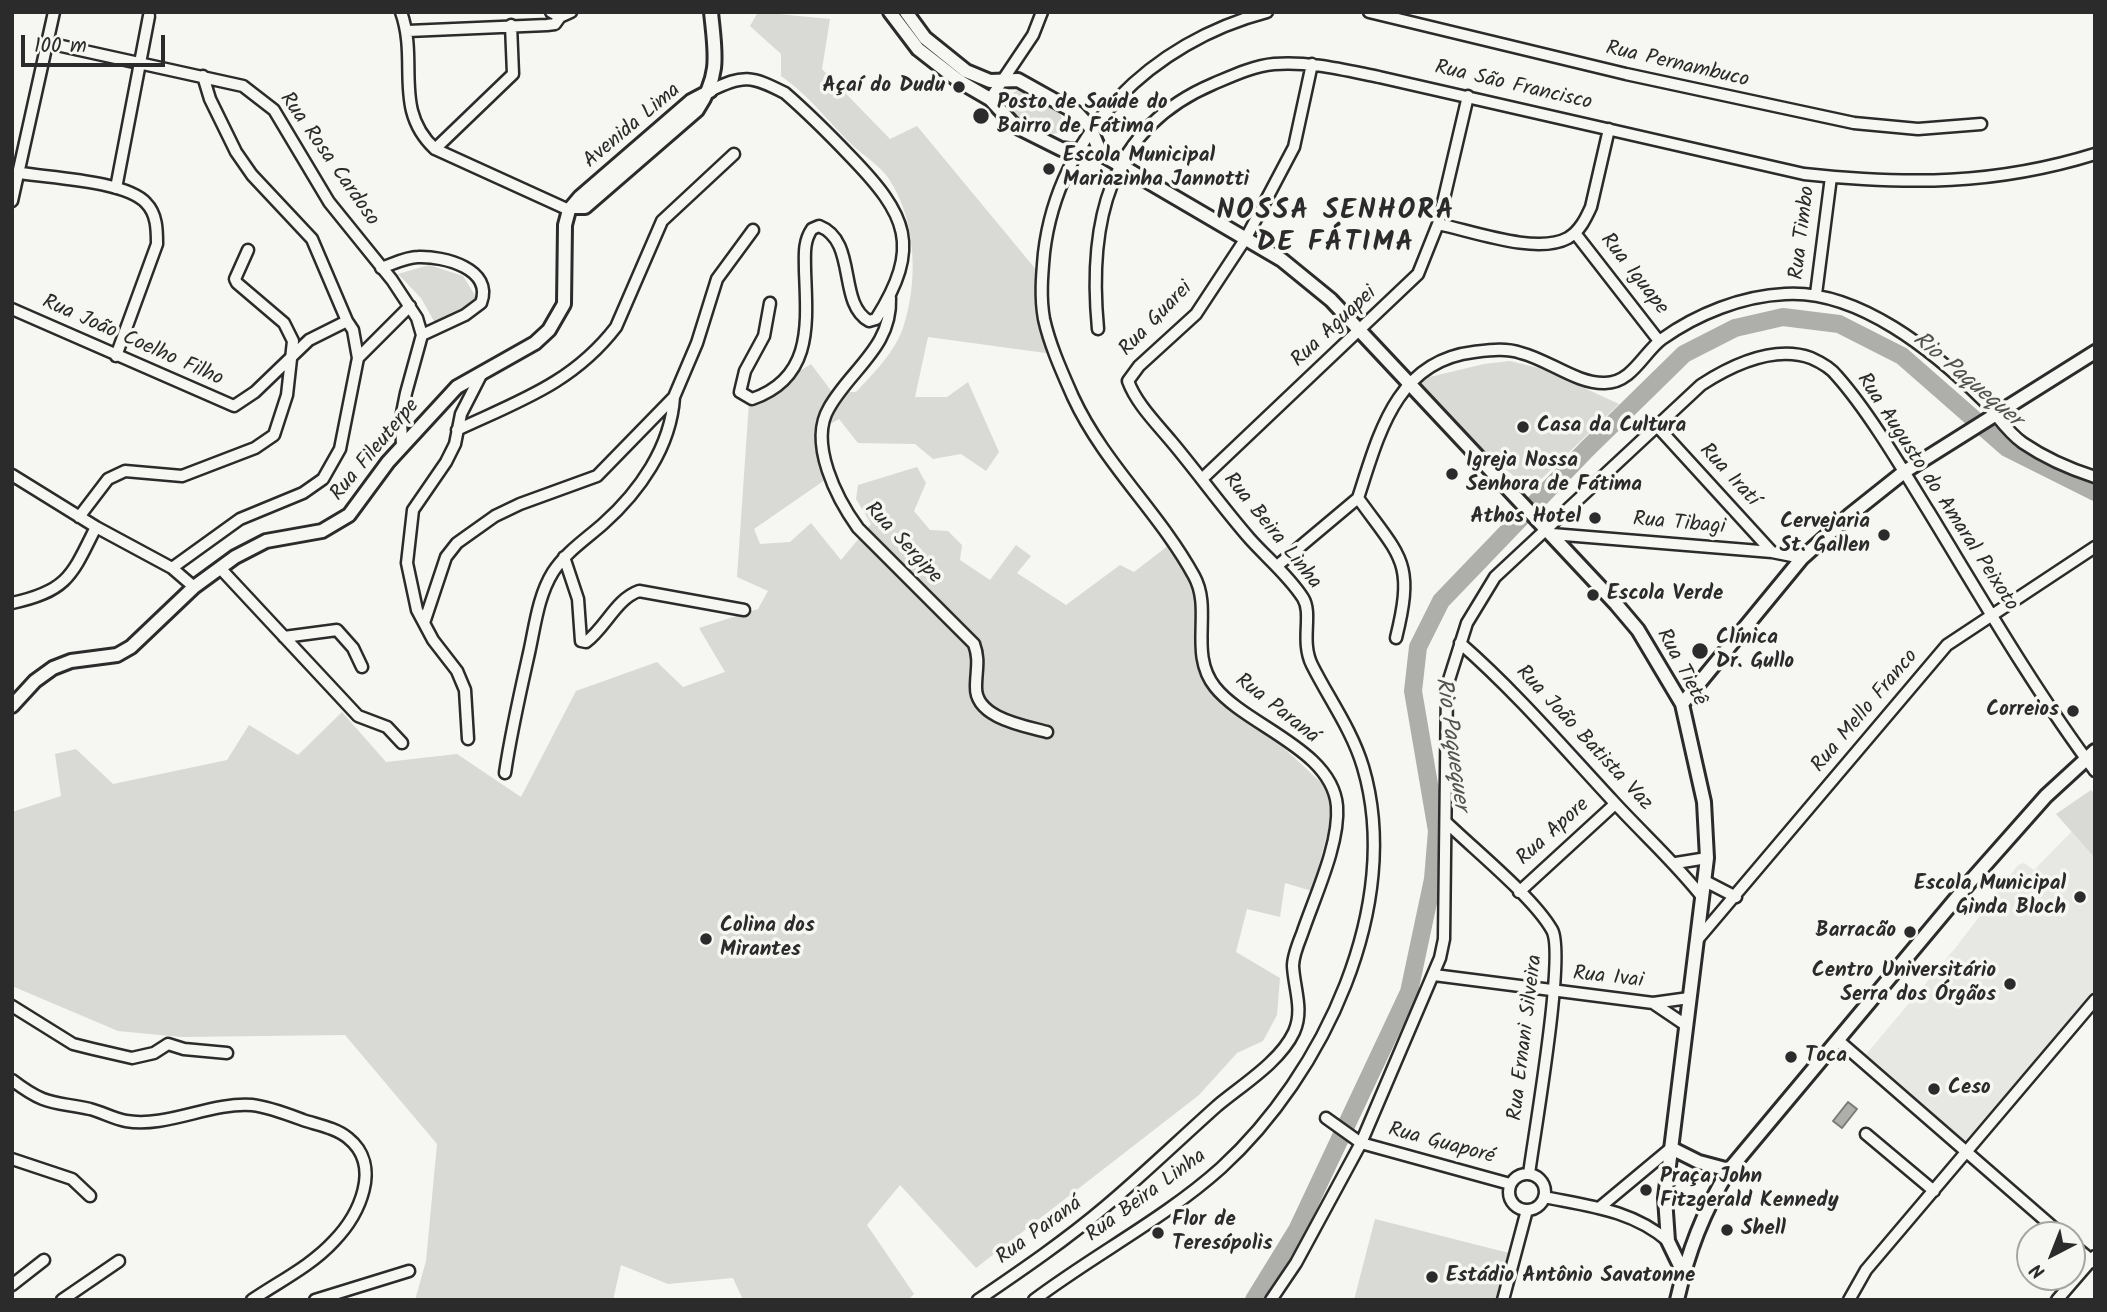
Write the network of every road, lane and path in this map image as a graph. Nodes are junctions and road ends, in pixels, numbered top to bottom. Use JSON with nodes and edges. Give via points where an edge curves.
{"nodes":[{"id":1,"x":54,"y":12,"type":"edge"},
{"id":2,"x":401,"y":12,"type":"edge"},
{"id":3,"x":571,"y":12,"type":"edge"},
{"id":4,"x":710,"y":12,"type":"edge"},
{"id":5,"x":890,"y":12,"type":"edge"},
{"id":6,"x":1042,"y":12,"type":"edge"},
{"id":7,"x":1266,"y":12,"type":"edge"},
{"id":8,"x":1369,"y":12,"type":"edge"},
{"id":9,"x":555,"y":15,"type":"edge"},
{"id":10,"x":149,"y":16,"type":"dead end"},
{"id":11,"x":908,"y":16,"type":"edge"},
{"id":12,"x":511,"y":25,"type":"junction"},
{"id":13,"x":899,"y":27,"type":"junction"},
{"id":14,"x":408,"y":31,"type":"junction"},
{"id":15,"x":48,"y":43,"type":"junction"},
{"id":16,"x":140,"y":62,"type":"junction"},
{"id":17,"x":1311,"y":64,"type":"junction"},
{"id":18,"x":203,"y":76,"type":"junction"},
{"id":19,"x":962,"y":76,"type":"junction"},
{"id":20,"x":1004,"y":80,"type":"junction"},
{"id":21,"x":710,"y":90,"type":"junction"},
{"id":22,"x":1468,"y":96,"type":"junction"},
{"id":23,"x":990,"y":99,"type":"junction"},
{"id":24,"x":1981,"y":124,"type":"dead end"},
{"id":25,"x":1609,"y":129,"type":"junction"},
{"id":26,"x":1091,"y":130,"type":"junction"},
{"id":27,"x":435,"y":149,"type":"junction"},
{"id":28,"x":1077,"y":153,"type":"junction"},
{"id":29,"x":734,"y":154,"type":"dead end"},
{"id":30,"x":1101,"y":154,"type":"junction"},
{"id":31,"x":2095,"y":154,"type":"edge"},
{"id":32,"x":1118,"y":165,"type":"junction"},
{"id":33,"x":21,"y":173,"type":"junction"},
{"id":34,"x":1831,"y":177,"type":"junction"},
{"id":35,"x":116,"y":188,"type":"junction"},
{"id":36,"x":12,"y":201,"type":"edge"},
{"id":37,"x":572,"y":208,"type":"junction"},
{"id":38,"x":1438,"y":224,"type":"junction"},
{"id":39,"x":753,"y":230,"type":"dead end"},
{"id":40,"x":1576,"y":233,"type":"junction"},
{"id":41,"x":1246,"y":238,"type":"junction"},
{"id":42,"x":248,"y":250,"type":"dead end"},
{"id":43,"x":381,"y":268,"type":"junction"},
{"id":44,"x":1816,"y":294,"type":"junction"},
{"id":45,"x":890,"y":297,"type":"junction"},
{"id":46,"x":770,"y":303,"type":"dead end"},
{"id":47,"x":410,"y":306,"type":"junction"},
{"id":48,"x":12,"y":309,"type":"edge"},
{"id":49,"x":347,"y":321,"type":"junction"},
{"id":50,"x":1098,"y":329,"type":"dead end"},
{"id":51,"x":1360,"y":331,"type":"junction"},
{"id":52,"x":422,"y":335,"type":"junction"},
{"id":53,"x":1659,"y":341,"type":"junction"},
{"id":54,"x":2095,"y":352,"type":"edge"},
{"id":55,"x":292,"y":355,"type":"junction"},
{"id":56,"x":116,"y":356,"type":"junction"},
{"id":57,"x":358,"y":358,"type":"junction"},
{"id":58,"x":482,"y":373,"type":"junction"},
{"id":59,"x":1130,"y":375,"type":"joint"},
{"id":60,"x":1409,"y":382,"type":"junction"},
{"id":61,"x":674,"y":397,"type":"junction"},
{"id":62,"x":1993,"y":418,"type":"junction"},
{"id":63,"x":1656,"y":425,"type":"junction"},
{"id":64,"x":457,"y":429,"type":"junction"},
{"id":65,"x":402,"y":445,"type":"junction"},
{"id":66,"x":1904,"y":472,"type":"junction"},
{"id":67,"x":12,"y":475,"type":"edge"},
{"id":68,"x":2095,"y":477,"type":"edge"},
{"id":69,"x":1203,"y":478,"type":"junction"},
{"id":70,"x":1358,"y":498,"type":"junction"},
{"id":71,"x":79,"y":517,"type":"junction"},
{"id":72,"x":1545,"y":526,"type":"junction"},
{"id":73,"x":96,"y":527,"type":"junction"},
{"id":74,"x":2095,"y":547,"type":"edge"},
{"id":75,"x":1772,"y":552,"type":"junction"},
{"id":76,"x":564,"y":557,"type":"junction"},
{"id":77,"x":1802,"y":558,"type":"junction"},
{"id":78,"x":1277,"y":566,"type":"junction"},
{"id":79,"x":172,"y":568,"type":"junction"},
{"id":80,"x":220,"y":568,"type":"junction"},
{"id":81,"x":194,"y":587,"type":"junction"},
{"id":82,"x":12,"y":603,"type":"edge"},
{"id":83,"x":744,"y":610,"type":"dead end"},
{"id":84,"x":1991,"y":614,"type":"junction"},
{"id":85,"x":424,"y":623,"type":"junction"},
{"id":86,"x":284,"y":637,"type":"junction"},
{"id":87,"x":1396,"y":638,"type":"dead end"},
{"id":88,"x":1460,"y":643,"type":"junction"},
{"id":89,"x":362,"y":667,"type":"dead end"},
{"id":90,"x":1682,"y":704,"type":"junction"},
{"id":91,"x":12,"y":706,"type":"edge"},
{"id":92,"x":1047,"y":732,"type":"dead end"},
{"id":93,"x":468,"y":739,"type":"dead end"},
{"id":94,"x":402,"y":743,"type":"dead end"},
{"id":95,"x":2090,"y":754,"type":"edge"},
{"id":96,"x":2095,"y":771,"type":"edge"},
{"id":97,"x":505,"y":773,"type":"dead end"},
{"id":98,"x":1615,"y":804,"type":"junction"},
{"id":99,"x":1447,"y":823,"type":"junction"},
{"id":100,"x":1707,"y":858,"type":"junction"},
{"id":101,"x":1676,"y":863,"type":"junction"},
{"id":102,"x":1705,"y":881,"type":"junction"},
{"id":103,"x":1518,"y":892,"type":"junction"},
{"id":104,"x":1736,"y":897,"type":"junction"},
{"id":105,"x":1703,"y":898,"type":"junction"},
{"id":106,"x":1698,"y":939,"type":"junction"},
{"id":107,"x":1434,"y":975,"type":"junction"},
{"id":108,"x":1553,"y":993,"type":"junction"},
{"id":109,"x":1689,"y":998,"type":"junction"},
{"id":110,"x":2095,"y":1000,"type":"edge"},
{"id":111,"x":1653,"y":1003,"type":"junction"},
{"id":112,"x":12,"y":1006,"type":"edge"},
{"id":113,"x":1687,"y":1026,"type":"junction"},
{"id":114,"x":1839,"y":1041,"type":"junction"},
{"id":115,"x":227,"y":1053,"type":"dead end"},
{"id":116,"x":12,"y":1080,"type":"edge"},
{"id":117,"x":1326,"y":1118,"type":"dead end"},
{"id":118,"x":1866,"y":1134,"type":"dead end"},
{"id":119,"x":1361,"y":1143,"type":"junction"},
{"id":120,"x":1671,"y":1148,"type":"junction"},
{"id":121,"x":1965,"y":1151,"type":"junction"},
{"id":122,"x":12,"y":1159,"type":"edge"},
{"id":123,"x":1728,"y":1170,"type":"junction"},
{"id":124,"x":1529,"y":1174,"type":"junction"},
{"id":125,"x":1510,"y":1184,"type":"junction"},
{"id":126,"x":1934,"y":1191,"type":"junction"},
{"id":127,"x":90,"y":1196,"type":"dead end"},
{"id":128,"x":1544,"y":1197,"type":"junction"},
{"id":129,"x":1599,"y":1208,"type":"junction"},
{"id":130,"x":1527,"y":1210,"type":"junction"},
{"id":131,"x":2046,"y":1221,"type":"edge"},
{"id":132,"x":1668,"y":1241,"type":"junction"},
{"id":133,"x":44,"y":1260,"type":"dead end"},
{"id":134,"x":2094,"y":1260,"type":"edge"},
{"id":135,"x":119,"y":1261,"type":"dead end"},
{"id":136,"x":409,"y":1271,"type":"dead end"},
{"id":137,"x":1683,"y":1272,"type":"junction"},
{"id":138,"x":12,"y":1285,"type":"edge"},
{"id":139,"x":62,"y":1300,"type":"edge"},
{"id":140,"x":252,"y":1300,"type":"edge"},
{"id":141,"x":315,"y":1300,"type":"edge"},
{"id":142,"x":978,"y":1300,"type":"edge"},
{"id":143,"x":1034,"y":1300,"type":"edge"},
{"id":144,"x":1271,"y":1300,"type":"edge"},
{"id":145,"x":1503,"y":1300,"type":"edge"},
{"id":146,"x":1677,"y":1300,"type":"edge"},
{"id":147,"x":1849,"y":1300,"type":"edge"},
{"id":148,"x":2057,"y":1300,"type":"edge"}],
"edges":[{"from":1,"to":15,"type":"street"},
{"from":2,"to":14,"type":"street"},
{"from":3,"to":9,"type":"street"},
{"from":4,"to":21,"type":"main road","via":[[716,71]]},
{"from":5,"to":13,"type":"main road"},
{"from":6,"to":20,"type":"street"},
{"from":7,"to":26,"type":"street","name":"Rua Paraná","via":[[1176,50],[1149,69]]},
{"from":8,"to":24,"type":"street","name":"Rua Pernambuco","via":[[1809,115],[1918,129]]},
{"from":9,"to":12,"type":"street","via":[[555,24]]},
{"from":10,"to":16,"type":"street"},
{"from":11,"to":13,"type":"main road"},
{"from":11,"to":19,"type":"main road"},
{"from":12,"to":14,"type":"street"},
{"from":12,"to":27,"type":"street","via":[[513,74]]},
{"from":13,"to":19,"type":"main road","via":[[918,49]]},
{"from":14,"to":27,"type":"street","via":[[411,115]]},
{"from":15,"to":16,"type":"street","name":"Rua Rosa Cardoso"},
{"from":15,"to":33,"type":"street"},
{"from":16,"to":18,"type":"street","name":"Rua Rosa Cardoso"},
{"from":16,"to":35,"type":"street"},
{"from":17,"to":22,"type":"street","name":"Rua São Francisco"},
{"from":17,"to":32,"type":"street","name":"Rua São Francisco","via":[[1272,64],[1239,73],[1179,100]]},
{"from":17,"to":41,"type":"street","name":"Rua Guarei","via":[[1294,147]]},
{"from":18,"to":43,"type":"street","name":"Rua Rosa Cardoso","via":[[243,86],[274,110],[329,202]]},
{"from":18,"to":49,"type":"street","via":[[236,152],[312,239]]},
{"from":19,"to":20,"type":"main road"},
{"from":19,"to":23,"type":"main road"},
{"from":20,"to":23,"type":"street"},
{"from":20,"to":26,"type":"main road","via":[[1018,80],[1067,106]]},
{"from":21,"to":37,"type":"main road","name":"Avenida Lima","via":[[698,110],[641,152],[585,207]]},
{"from":21,"to":45,"type":"street","name":"Rua Sergipe","via":[[735,78],[785,93],[886,195],[900,221],[904,244]]},
{"from":22,"to":25,"type":"street","name":"Rua São Francisco"},
{"from":22,"to":38,"type":"street","name":"Rua Aguapei"},
{"from":23,"to":28,"type":"main road","via":[[1015,126]]},
{"from":25,"to":34,"type":"street","name":"Rua São Francisco","via":[[1759,166]]},
{"from":25,"to":40,"type":"street","via":[[1591,207]]},
{"from":26,"to":28,"type":"street","name":"Rua Paraná"},
{"from":26,"to":30,"type":"main road"},
{"from":27,"to":37,"type":"street"},
{"from":28,"to":30,"type":"main road"},
{"from":28,"to":142,"type":"street","name":"Rua Paraná","via":[[1062,177],[1048,219],[1041,281],[1044,319],[1057,359],[1097,443],[1173,541],[1197,580],[1202,598],[1199,638],[1203,665],[1214,686],[1294,745],[1319,770],[1337,800],[1337,818],[1293,964],[1299,1009],[1293,1035],[1263,1069],[1103,1209]]},
{"from":29,"to":64,"type":"street","via":[[662,221],[606,341],[542,392]]},
{"from":30,"to":32,"type":"main road","name":"Rua Tietê"},
{"from":31,"to":34,"type":"street","name":"Rua São Francisco","via":[[1989,179],[1928,183]]},
{"from":32,"to":41,"type":"main road","name":"Rua Tietê"},
{"from":32,"to":50,"type":"street","name":"Rua São Francisco","via":[[1105,198],[1095,251]]},
{"from":33,"to":35,"type":"street"},
{"from":33,"to":36,"type":"street"},
{"from":34,"to":44,"type":"street","name":"Rua Timbo"},
{"from":35,"to":56,"type":"street","via":[[149,205],[157,226],[151,263]]},
{"from":37,"to":58,"type":"main road","name":"Rua Fileuterpe","via":[[564,233],[564,304],[558,317],[535,342]]},
{"from":38,"to":40,"type":"street","via":[[1549,244]]},
{"from":38,"to":51,"type":"street","name":"Rua Aguapei","via":[[1418,274]]},
{"from":39,"to":61,"type":"street","via":[[718,279]]},
{"from":40,"to":53,"type":"street","name":"Rua Iguape"},
{"from":41,"to":51,"type":"main road","name":"Rua Tietê","via":[[1308,279]]},
{"from":41,"to":59,"type":"street","name":"Rua Guarei","via":[[1196,314]]},
{"from":42,"to":55,"type":"street","via":[[235,279],[284,323],[293,341]]},
{"from":43,"to":47,"type":"street","name":"Rua Rosa Cardoso"},
{"from":43,"to":52,"type":"street","via":[[416,257],[435,258],[458,264],[480,278],[484,286],[481,303]]},
{"from":44,"to":53,"type":"street","via":[[1784,293],[1729,304]]},
{"from":44,"to":62,"type":"street","via":[[1846,303],[1888,325],[1984,401]]},
{"from":45,"to":46,"type":"street","via":[[876,319],[861,317],[839,244],[826,229],[812,229],[804,247],[806,309],[799,361],[785,379],[752,399],[740,392],[740,382],[764,335]]},
{"from":45,"to":92,"type":"street","name":"Rua Sergipe","via":[[891,315],[872,356],[829,408],[822,425],[827,465],[846,512],[858,528],[974,643],[979,659],[975,689],[987,709]]},
{"from":47,"to":52,"type":"street","name":"Rua Rosa Cardoso"},
{"from":47,"to":57,"type":"street"},
{"from":48,"to":56,"type":"street","name":"Rua João Coelho Filho"},
{"from":49,"to":55,"type":"street","name":"Rua João Coelho Filho","via":[[309,340]]},
{"from":49,"to":57,"type":"street"},
{"from":51,"to":60,"type":"main road","name":"Rua Tietê"},
{"from":51,"to":69,"type":"street","name":"Rua Aguapei"},
{"from":52,"to":65,"type":"street","via":[[401,418]]},
{"from":53,"to":60,"type":"street","via":[[1621,379],[1606,383],[1586,380],[1548,361],[1497,349],[1438,361]]},
{"from":54,"to":62,"type":"main road"},
{"from":55,"to":56,"type":"street","name":"Rua João Coelho Filho","via":[[234,406]]},
{"from":55,"to":71,"type":"street","via":[[280,423],[267,442],[182,477],[136,471],[115,475]]},
{"from":57,"to":79,"type":"street","via":[[340,449],[323,480],[240,519]]},
{"from":58,"to":64,"type":"street"},
{"from":58,"to":65,"type":"main road","name":"Rua Fileuterpe","via":[[457,387]]},
{"from":59,"to":69,"type":"street","name":"Rua Beira Linha","via":[[1130,386],[1142,406]]},
{"from":60,"to":70,"type":"street","via":[[1381,429]]},
{"from":60,"to":72,"type":"main road","name":"Rua Tietê"},
{"from":61,"to":76,"type":"street","via":[[673,417],[638,487],[621,508]]},
{"from":61,"to":85,"type":"street","via":[[597,476],[520,504],[457,543],[446,557]]},
{"from":62,"to":66,"type":"main road"},
{"from":62,"to":68,"type":"street","via":[[2022,443]]},
{"from":63,"to":66,"type":"street","name":"Rua Augusto do Amaral Peixoto","via":[[1726,368],[1790,354],[1810,358],[1836,375]]},
{"from":63,"to":72,"type":"street","name":"Rua Augusto do Amaral Peixoto"},
{"from":63,"to":75,"type":"street","name":"Rua Iratí"},
{"from":64,"to":85,"type":"street","via":[[455,444],[421,495],[409,528],[411,591]]},
{"from":65,"to":80,"type":"main road","name":"Rua Fileuterpe","via":[[340,523],[322,531],[266,541]]},
{"from":66,"to":77,"type":"main road"},
{"from":66,"to":84,"type":"street","name":"Rua Augusto do Amaral Peixoto"},
{"from":67,"to":71,"type":"street"},
{"from":69,"to":78,"type":"street","name":"Rua Beira Linha"},
{"from":70,"to":78,"type":"street"},
{"from":70,"to":87,"type":"street","via":[[1404,566],[1405,597]]},
{"from":71,"to":73,"type":"street"},
{"from":72,"to":75,"type":"street","name":"Rua Tibagi"},
{"from":72,"to":88,"type":"street","name":"Rua Augusto do Amaral Peixoto","via":[[1495,577]]},
{"from":72,"to":90,"type":"main road","name":"Rua Tietê","via":[[1638,630]]},
{"from":73,"to":79,"type":"street"},
{"from":73,"to":82,"type":"street","via":[[61,585]]},
{"from":74,"to":84,"type":"street","name":"Rua Mello Franco"},
{"from":75,"to":77,"type":"street","name":"Rua Tibagi"},
{"from":76,"to":83,"type":"street","via":[[578,598],[581,641],[591,638],[621,603],[639,591]]},
{"from":76,"to":97,"type":"street","via":[[541,602]]},
{"from":77,"to":90,"type":"main road"},
{"from":78,"to":143,"type":"street","name":"Rua Beira Linha","via":[[1307,606],[1305,650],[1351,735],[1370,797],[1371,875],[1350,976],[1303,1069],[1223,1166]]},
{"from":79,"to":81,"type":"street"},
{"from":80,"to":81,"type":"main road","name":"Rua Fileuterpe"},
{"from":80,"to":86,"type":"street"},
{"from":81,"to":91,"type":"main road","name":"Rua Fileuterpe","via":[[131,647],[117,655],[53,668]]},
{"from":84,"to":95,"type":"street","name":"Rua Augusto do Amaral Peixoto"},
{"from":84,"to":104,"type":"street","name":"Rua Mello Franco","via":[[1947,645]]},
{"from":85,"to":93,"type":"street","via":[[465,690]]},
{"from":86,"to":89,"type":"street","via":[[337,630]]},
{"from":86,"to":94,"type":"street","via":[[358,716],[387,727]]},
{"from":88,"to":98,"type":"street","name":"Rua João Batista Vaz","via":[[1499,677]]},
{"from":88,"to":99,"type":"street","name":"Rua Augusto do Amaral Peixoto","via":[[1447,686]]},
{"from":90,"to":100,"type":"main road","name":"Rua Tietê","via":[[1704,802]]},
{"from":95,"to":96,"type":"street","name":"Rua Augusto do Amaral Peixoto"},
{"from":95,"to":114,"type":"main road","via":[[1969,883]]},
{"from":98,"to":101,"type":"street","name":"Rua João Batista Vaz"},
{"from":98,"to":103,"type":"street","name":"Rua Apore"},
{"from":99,"to":103,"type":"street","name":"Rua Ernani Silveira"},
{"from":99,"to":107,"type":"street","name":"Rua Augusto do Amaral Peixoto","via":[[1444,939]]},
{"from":100,"to":101,"type":"street"},
{"from":100,"to":102,"type":"main road","name":"Rua Tietê"},
{"from":101,"to":105,"type":"street","name":"Rua João Batista Vaz"},
{"from":102,"to":104,"type":"street"},
{"from":102,"to":105,"type":"main road","name":"Rua Tietê"},
{"from":103,"to":108,"type":"street","name":"Rua Ernani Silveira","via":[[1552,929],[1556,940]]},
{"from":104,"to":106,"type":"street","name":"Rua Mello Franco"},
{"from":105,"to":106,"type":"main road","name":"Rua Tietê"},
{"from":106,"to":109,"type":"main road","name":"Rua Tietê"},
{"from":107,"to":108,"type":"street","name":"Rua Ivai"},
{"from":107,"to":119,"type":"street","name":"Rua Augusto do Amaral Peixoto"},
{"from":108,"to":111,"type":"street","name":"Rua Ivai"},
{"from":108,"to":124,"type":"street","name":"Rua Ernani Silveira"},
{"from":109,"to":111,"type":"street","name":"Rua Ivai"},
{"from":109,"to":113,"type":"main road","name":"Rua Tietê"},
{"from":110,"to":121,"type":"street"},
{"from":111,"to":113,"type":"street","name":"Rua Ivai"},
{"from":112,"to":115,"type":"street","via":[[73,1044],[112,1054],[145,1056],[168,1044]]},
{"from":113,"to":120,"type":"main road","name":"Rua Tietê"},
{"from":114,"to":121,"type":"street"},
{"from":114,"to":123,"type":"main road"},
{"from":116,"to":140,"type":"street","via":[[35,1098],[125,1121],[255,1105],[348,1138],[362,1156],[366,1175],[365,1190],[348,1224],[304,1267]]},
{"from":117,"to":119,"type":"street"},
{"from":118,"to":126,"type":"street"},
{"from":119,"to":125,"type":"street","name":"Rua Guaporé"},
{"from":119,"to":144,"type":"street","name":"Rua Augusto do Amaral Peixoto"},
{"from":120,"to":123,"type":"main road"},
{"from":120,"to":129,"type":"street"},
{"from":120,"to":132,"type":"main road","name":"Rua Tietê","via":[[1665,1198]]},
{"from":121,"to":126,"type":"street"},
{"from":121,"to":131,"type":"street"},
{"from":122,"to":127,"type":"street","via":[[72,1179]]},
{"from":123,"to":137,"type":"main road","via":[[1706,1206]]},
{"from":124,"to":125,"type":"street"},
{"from":124,"to":128,"type":"street","via":[[1540,1180]]},
{"from":125,"to":130,"type":"street","via":[[1511,1201]]},
{"from":126,"to":147,"type":"street","via":[[1866,1270]]},
{"from":128,"to":129,"type":"street"},
{"from":128,"to":130,"type":"street"},
{"from":129,"to":132,"type":"street","via":[[1648,1224]]},
{"from":130,"to":145,"type":"street"},
{"from":132,"to":137,"type":"main road","name":"Rua Tietê"},
{"from":133,"to":138,"type":"street"},
{"from":134,"to":148,"type":"street"},
{"from":135,"to":139,"type":"street"},
{"from":136,"to":141,"type":"street"},
{"from":137,"to":146,"type":"main road"}]}
